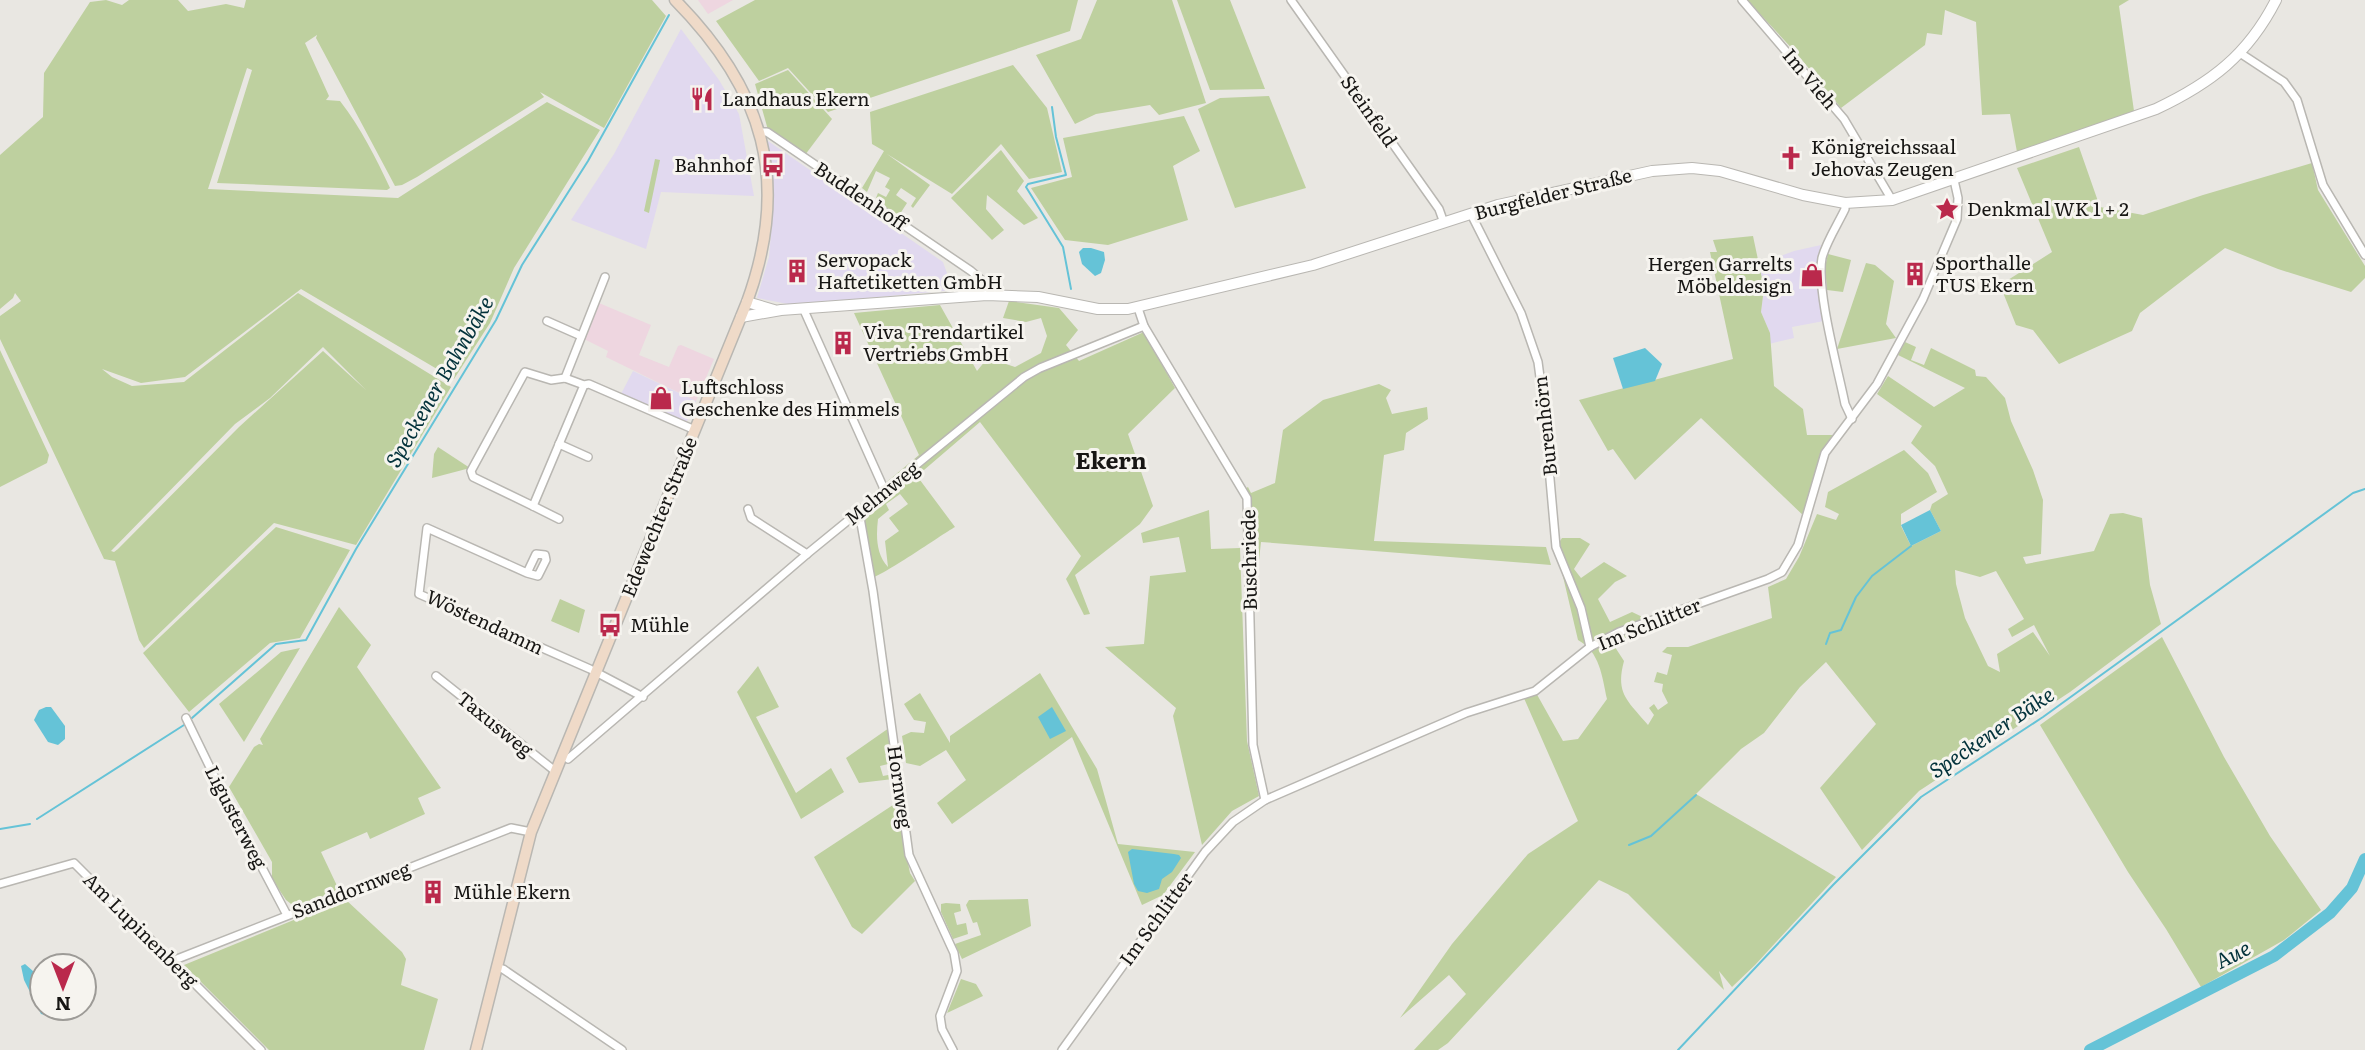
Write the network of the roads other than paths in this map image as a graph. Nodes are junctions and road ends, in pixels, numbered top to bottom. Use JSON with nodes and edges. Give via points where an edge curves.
{"nodes":[{"id":1,"x":675,"y":0,"type":"edge"},
{"id":2,"x":1291,"y":0,"type":"edge"},
{"id":3,"x":1742,"y":0,"type":"edge"},
{"id":4,"x":2276,"y":0,"type":"edge"},
{"id":5,"x":2241,"y":53,"type":"junction"},
{"id":6,"x":759,"y":132,"type":"junction"},
{"id":7,"x":1954,"y":180,"type":"junction"},
{"id":8,"x":1892,"y":200,"type":"junction"},
{"id":9,"x":1845,"y":203,"type":"junction"},
{"id":10,"x":1471,"y":214,"type":"junction"},
{"id":11,"x":1444,"y":223,"type":"junction"},
{"id":12,"x":2365,"y":255,"type":"edge"},
{"id":13,"x":605,"y":276,"type":"dead end"},
{"id":14,"x":987,"y":295,"type":"junction"},
{"id":15,"x":747,"y":302,"type":"junction"},
{"id":16,"x":803,"y":308,"type":"junction"},
{"id":17,"x":1138,"y":308,"type":"junction"},
{"id":18,"x":778,"y":310,"type":"junction"},
{"id":19,"x":741,"y":317,"type":"junction"},
{"id":20,"x":547,"y":321,"type":"dead end"},
{"id":21,"x":1144,"y":326,"type":"junction"},
{"id":22,"x":581,"y":336,"type":"junction"},
{"id":23,"x":565,"y":378,"type":"junction"},
{"id":24,"x":584,"y":385,"type":"junction"},
{"id":25,"x":1852,"y":419,"type":"junction"},
{"id":26,"x":695,"y":430,"type":"junction"},
{"id":27,"x":559,"y":444,"type":"junction"},
{"id":28,"x":588,"y":457,"type":"dead end"},
{"id":29,"x":885,"y":491,"type":"junction"},
{"id":30,"x":533,"y":506,"type":"junction"},
{"id":31,"x":748,"y":509,"type":"dead end"},
{"id":32,"x":859,"y":512,"type":"junction"},
{"id":33,"x":559,"y":519,"type":"dead end"},
{"id":34,"x":807,"y":554,"type":"junction"},
{"id":35,"x":527,"y":573,"type":"dead end"},
{"id":36,"x":1590,"y":647,"type":"junction"},
{"id":37,"x":596,"y":672,"type":"junction"},
{"id":38,"x":436,"y":676,"type":"dead end"},
{"id":39,"x":643,"y":697,"type":"junction"},
{"id":40,"x":186,"y":718,"type":"dead end"},
{"id":41,"x":568,"y":759,"type":"dead end"},
{"id":42,"x":555,"y":771,"type":"junction"},
{"id":43,"x":1265,"y":800,"type":"junction"},
{"id":44,"x":531,"y":832,"type":"junction"},
{"id":45,"x":0,"y":884,"type":"edge"},
{"id":46,"x":286,"y":915,"type":"junction"},
{"id":47,"x":172,"y":961,"type":"junction"},
{"id":48,"x":496,"y":967,"type":"junction"},
{"id":49,"x":261,"y":1050,"type":"edge"},
{"id":50,"x":476,"y":1050,"type":"edge"},
{"id":51,"x":622,"y":1050,"type":"edge"},
{"id":52,"x":953,"y":1050,"type":"edge"},
{"id":53,"x":1062,"y":1050,"type":"edge"}],
"edges":[{"from":1,"to":6,"type":"main road","name":"Edewechter Straße","via":[[709,35],[731,67]]},
{"from":2,"to":11,"type":"street","name":"Steinfeld","via":[[1439,209]]},
{"from":3,"to":8,"type":"street","name":"Im Vieh","via":[[1844,119]]},
{"from":4,"to":5,"type":"street","name":"Burgfelder Straße"},
{"from":5,"to":7,"type":"street","name":"Burgfelder Straße","via":[[2210,80],[2156,109]]},
{"from":5,"to":12,"type":"street","via":[[2278,77],[2297,100],[2323,185]]},
{"from":6,"to":14,"type":"street","name":"Buddenhoff","via":[[767,132],[971,271],[985,283]]},
{"from":6,"to":15,"type":"main road","name":"Edewechter Straße","via":[[768,215],[762,257]]},
{"from":7,"to":8,"type":"street","name":"Burgfelder Straße"},
{"from":7,"to":25,"type":"street","name":"Im Schlitter","via":[[1957,219],[1947,247],[1894,355]]},
{"from":8,"to":9,"type":"street","name":"Burgfelder Straße"},
{"from":9,"to":10,"type":"street","name":"Burgfelder Straße","via":[[1692,167],[1604,180]]},
{"from":9,"to":25,"type":"street","via":[[1822,260],[1822,274]]},
{"from":10,"to":11,"type":"street","name":"Burgfelder Straße"},
{"from":10,"to":36,"type":"street","name":"Burenhörn","via":[[1521,313],[1538,362],[1556,547],[1581,608]]},
{"from":11,"to":17,"type":"street","name":"Burgfelder Straße","via":[[1313,265]]},
{"from":13,"to":22,"type":"street"},
{"from":14,"to":16,"type":"street","name":"Burgfelder Straße"},
{"from":14,"to":17,"type":"street","name":"Burgfelder Straße","via":[[1038,297],[1108,310]]},
{"from":15,"to":18,"type":"street","name":"Burgfelder Straße"},
{"from":15,"to":19,"type":"main road","name":"Edewechter Straße"},
{"from":16,"to":18,"type":"street","name":"Burgfelder Straße"},
{"from":16,"to":29,"type":"street"},
{"from":17,"to":21,"type":"street","name":"Buschriede"},
{"from":18,"to":19,"type":"street","name":"Burgfelder Straße"},
{"from":19,"to":26,"type":"main road","name":"Edewechter Straße"},
{"from":20,"to":22,"type":"street"},
{"from":21,"to":29,"type":"street","name":"Melmweg","via":[[1024,377]]},
{"from":21,"to":43,"type":"street","name":"Buschriede","via":[[1247,498],[1253,745]]},
{"from":22,"to":23,"type":"street"},
{"from":23,"to":24,"type":"street"},
{"from":23,"to":30,"type":"street","via":[[551,380],[525,372],[471,471],[473,477]]},
{"from":24,"to":26,"type":"street"},
{"from":24,"to":27,"type":"street"},
{"from":25,"to":36,"type":"street","name":"Im Schlitter","via":[[1825,453],[1805,527],[1782,572]]},
{"from":26,"to":37,"type":"main road","name":"Edewechter Straße"},
{"from":27,"to":28,"type":"street"},
{"from":27,"to":30,"type":"street"},
{"from":29,"to":32,"type":"street","name":"Melmweg"},
{"from":30,"to":33,"type":"street"},
{"from":31,"to":34,"type":"street","via":[[751,517]]},
{"from":32,"to":34,"type":"street","name":"Melmweg"},
{"from":32,"to":52,"type":"street","name":"Hornweg","via":[[909,855],[954,954],[957,971],[940,1016]]},
{"from":34,"to":39,"type":"street","name":"Melmweg"},
{"from":35,"to":37,"type":"street","name":"Wöstendamm","via":[[427,528],[419,594]]},
{"from":36,"to":43,"type":"street","name":"Im Schlitter","via":[[1535,691],[1455,718]]},
{"from":37,"to":39,"type":"street"},
{"from":37,"to":42,"type":"main road","name":"Edewechter Straße"},
{"from":38,"to":42,"type":"street","name":"Taxusweg"},
{"from":39,"to":41,"type":"street","name":"Melmweg"},
{"from":40,"to":46,"type":"street","name":"Ligusterweg"},
{"from":42,"to":44,"type":"main road","name":"Edewechter Straße"},
{"from":43,"to":53,"type":"street","name":"Im Schlitter","via":[[1234,822],[1205,852]]},
{"from":44,"to":46,"type":"street","name":"Sanddornweg","via":[[512,828]]},
{"from":44,"to":48,"type":"main road","name":"Edewechter Straße"},
{"from":45,"to":47,"type":"street","name":"Am Lupinenberg","via":[[74,863]]},
{"from":46,"to":47,"type":"street","name":"Sanddornweg"},
{"from":47,"to":49,"type":"street","name":"Am Lupinenberg"},
{"from":48,"to":50,"type":"main road","name":"Edewechter Straße"},
{"from":48,"to":51,"type":"street"}]}
